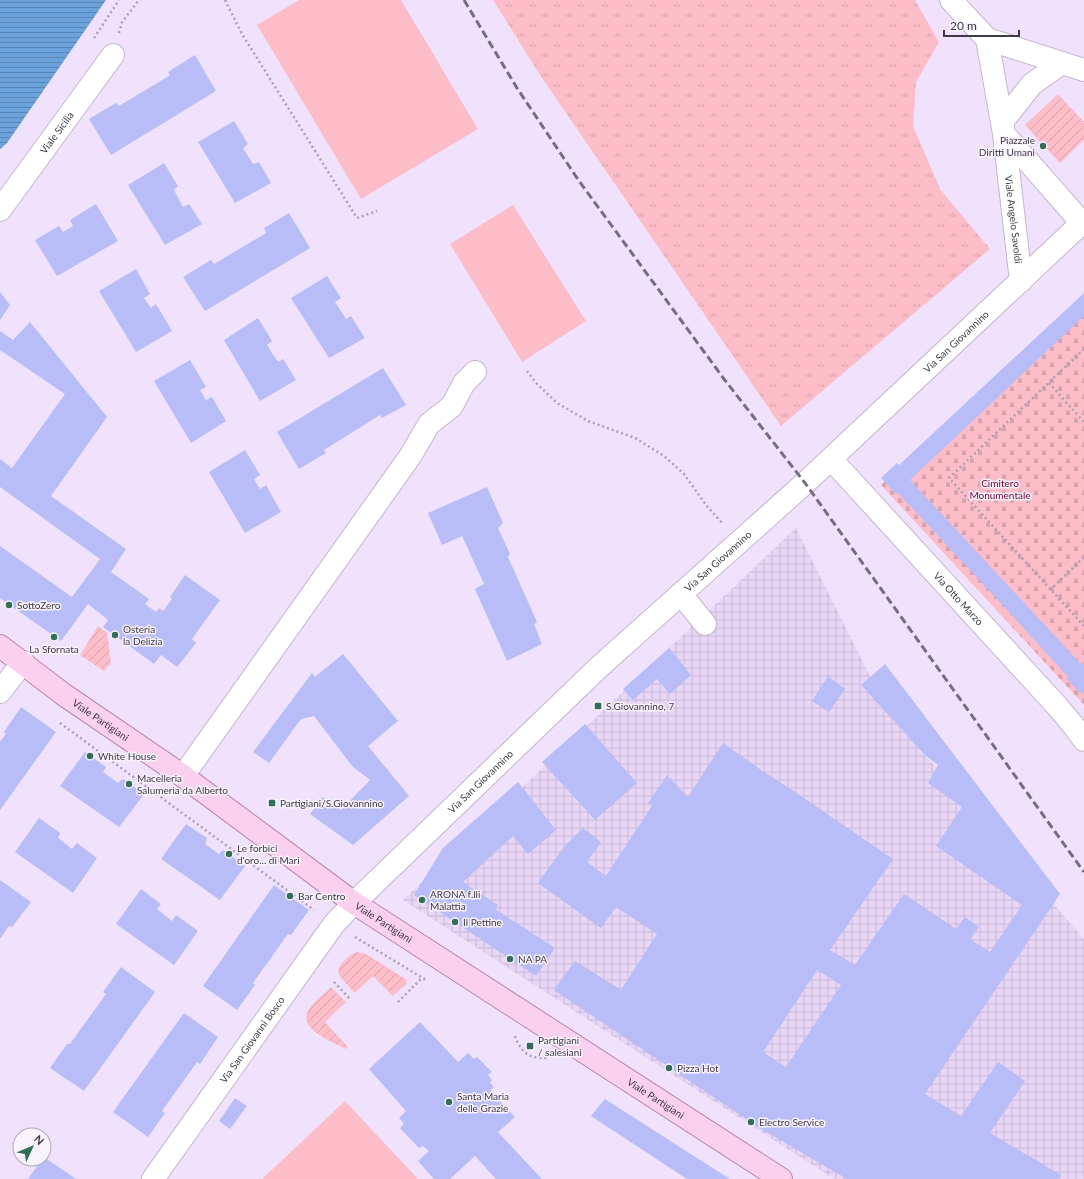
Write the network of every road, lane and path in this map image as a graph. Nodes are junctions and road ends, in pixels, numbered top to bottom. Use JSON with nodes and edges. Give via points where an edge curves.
{"nodes":[{"id":1,"x":139,"y":0,"type":"edge"},
{"id":2,"x":225,"y":0,"type":"edge"},
{"id":3,"x":951,"y":0,"type":"edge"},
{"id":4,"x":988,"y":39,"type":"junction"},
{"id":5,"x":113,"y":54,"type":"joint"},
{"id":6,"x":1062,"y":63,"type":"junction"},
{"id":7,"x":1084,"y":70,"type":"edge"},
{"id":8,"x":1003,"y":128,"type":"junction"},
{"id":9,"x":0,"y":210,"type":"edge"},
{"id":10,"x":377,"y":211,"type":"dead end"},
{"id":11,"x":1083,"y":222,"type":"edge"},
{"id":12,"x":1021,"y":280,"type":"junction"},
{"id":13,"x":1084,"y":349,"type":"edge"},
{"id":14,"x":475,"y":372,"type":"dead end"},
{"id":15,"x":527,"y":372,"type":"dead end"},
{"id":16,"x":1048,"y":383,"type":"junction"},
{"id":17,"x":1084,"y":422,"type":"edge"},
{"id":18,"x":831,"y":459,"type":"junction"},
{"id":19,"x":739,"y":542,"type":"junction"},
{"id":20,"x":1084,"y":557,"type":"edge"},
{"id":21,"x":1050,"y":590,"type":"junction"},
{"id":22,"x":681,"y":594,"type":"junction"},
{"id":23,"x":706,"y":624,"type":"dead end"},
{"id":24,"x":1084,"y":626,"type":"edge"},
{"id":25,"x":0,"y":646,"type":"edge"},
{"id":26,"x":23,"y":662,"type":"junction"},
{"id":27,"x":0,"y":692,"type":"edge"},
{"id":28,"x":1084,"y":740,"type":"edge"},
{"id":29,"x":183,"y":776,"type":"junction"},
{"id":30,"x":354,"y":903,"type":"junction"},
{"id":31,"x":422,"y":978,"type":"dead end"},
{"id":32,"x":334,"y":982,"type":"dead end"},
{"id":33,"x":350,"y":999,"type":"dead end"},
{"id":34,"x":398,"y":1002,"type":"dead end"},
{"id":35,"x":153,"y":1179,"type":"edge"},
{"id":36,"x":781,"y":1179,"type":"edge"}],
"edges":[{"from":1,"to":5,"type":"path","via":[[122,22]]},
{"from":2,"to":10,"type":"path","via":[[242,34],[357,218]]},
{"from":3,"to":4,"type":"street"},
{"from":4,"to":6,"type":"street"},
{"from":4,"to":8,"type":"street","name":"Viale Angelo Savoldi"},
{"from":5,"to":9,"type":"street","name":"Viale Sicilia"},
{"from":6,"to":7,"type":"street"},
{"from":6,"to":8,"type":"street","via":[[1032,84]]},
{"from":8,"to":11,"type":"street"},
{"from":8,"to":12,"type":"street","name":"Viale Angelo Savoldi"},
{"from":11,"to":12,"type":"street","name":"Via San Giovannino"},
{"from":12,"to":18,"type":"street","name":"Via San Giovannino"},
{"from":13,"to":16,"type":"path"},
{"from":14,"to":29,"type":"street","via":[[464,383],[452,406],[429,424],[411,455]]},
{"from":15,"to":19,"type":"path","via":[[557,403],[588,420],[635,438],[664,456],[684,474],[706,505]]},
{"from":16,"to":17,"type":"path"},
{"from":16,"to":21,"type":"path","via":[[949,478]]},
{"from":18,"to":19,"type":"street","name":"Via San Giovannino"},
{"from":18,"to":28,"type":"street","name":"Via Otto Marzo","via":[[1057,706]]},
{"from":19,"to":22,"type":"street","name":"Via San Giovannino"},
{"from":20,"to":21,"type":"path"},
{"from":21,"to":24,"type":"path"},
{"from":22,"to":23,"type":"street"},
{"from":22,"to":30,"type":"street","name":"Via San Giovannino","via":[[598,668]]},
{"from":25,"to":26,"type":"main road","name":"Viale Partigiani"},
{"from":26,"to":27,"type":"street"},
{"from":26,"to":29,"type":"main road","name":"Viale Partigiani","via":[[63,694]]},
{"from":29,"to":30,"type":"main road","name":"Viale Partigiani"},
{"from":30,"to":35,"type":"street","name":"Via San Giovanni Bosco","via":[[334,924]]},
{"from":30,"to":36,"type":"main road","name":"Viale Partigiani"},
{"from":31,"to":34,"type":"path"},
{"from":32,"to":33,"type":"path"}]}
